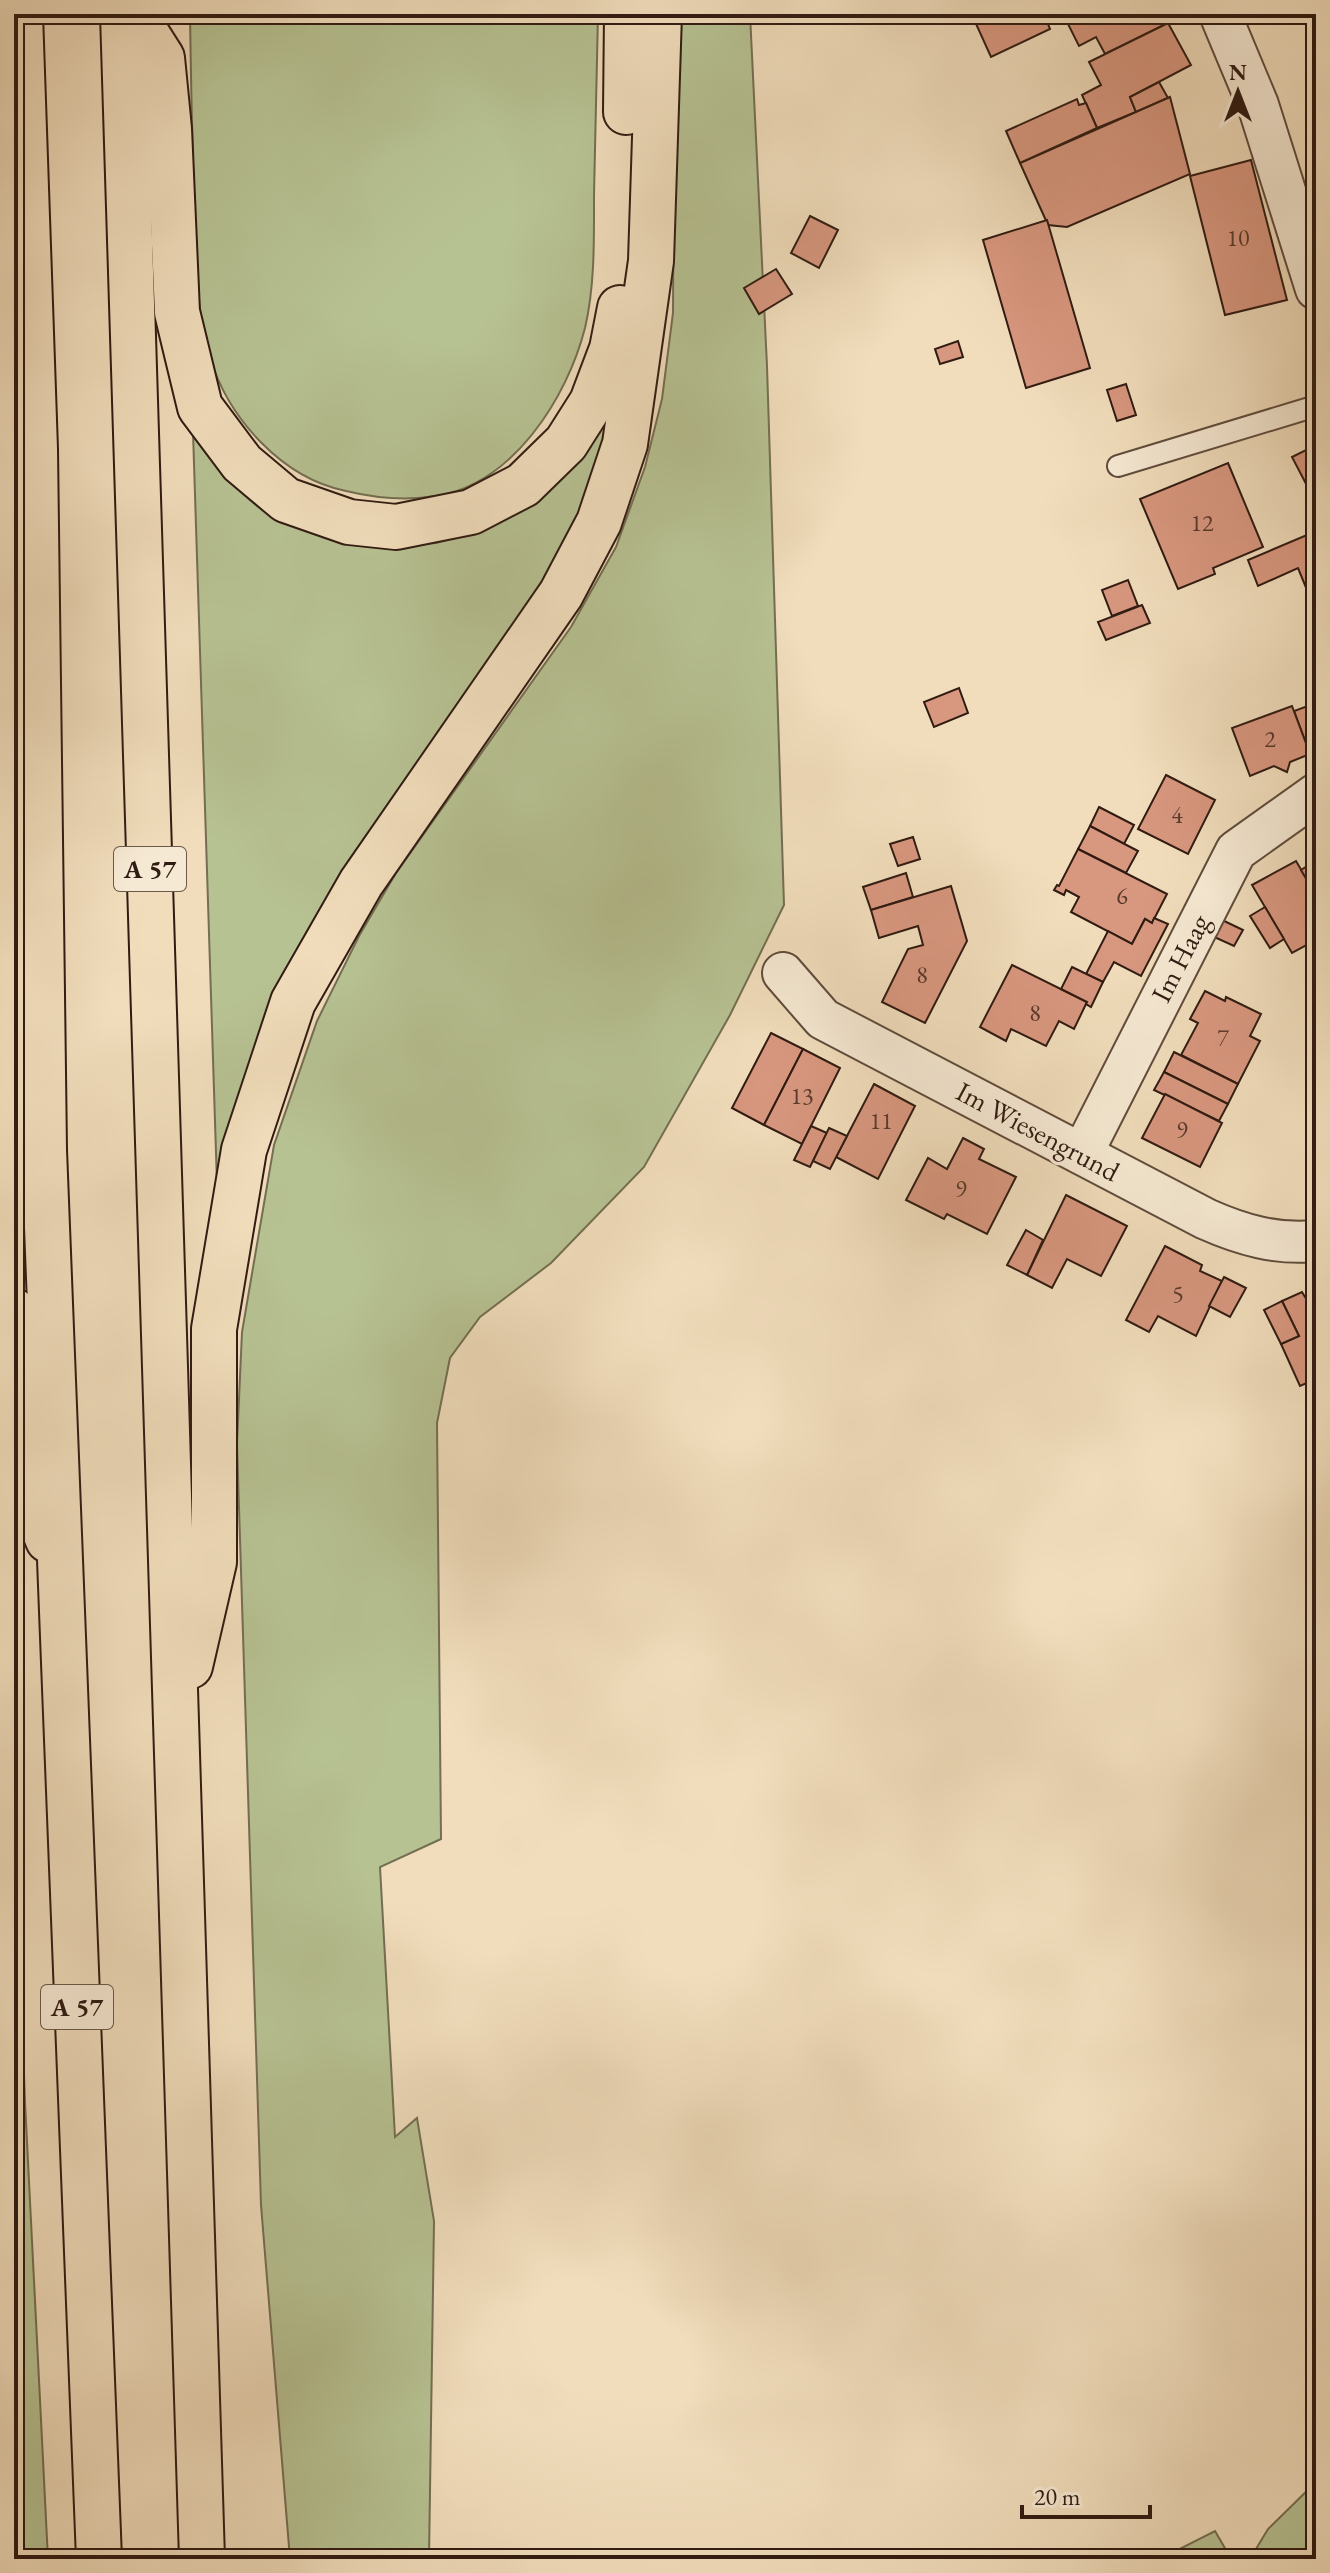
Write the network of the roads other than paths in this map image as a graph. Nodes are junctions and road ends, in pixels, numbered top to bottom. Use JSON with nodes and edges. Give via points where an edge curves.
{"nodes":[{"id":1,"x":20,"y":14,"type":"edge"},
{"id":2,"x":123,"y":14,"type":"edge"},
{"id":3,"x":134,"y":14,"type":"edge"},
{"id":4,"x":627,"y":14,"type":"edge"},
{"id":5,"x":659,"y":14,"type":"edge"},
{"id":6,"x":1220,"y":14,"type":"edge"},
{"id":7,"x":1316,"y":289,"type":"edge"},
{"id":8,"x":1316,"y":406,"type":"edge"},
{"id":9,"x":1118,"y":466,"type":"dead end"},
{"id":10,"x":1316,"y":794,"type":"edge"},
{"id":11,"x":783,"y":973,"type":"dead end"},
{"id":12,"x":1082,"y":1154,"type":"junction"},
{"id":13,"x":1316,"y":1241,"type":"edge"},
{"id":14,"x":14,"y":1311,"type":"edge"},
{"id":15,"x":60,"y":1571,"type":"junction"},
{"id":16,"x":176,"y":1723,"type":"junction"},
{"id":17,"x":99,"y":2559,"type":"edge"},
{"id":18,"x":202,"y":2559,"type":"edge"}],
"edges":[{"from":1,"to":15,"type":"highway","number":"A 57","via":[[35,449],[44,1150]]},
{"from":2,"to":16,"type":"highway","number":"A 57"},
{"from":3,"to":4,"type":"highway","via":[[162,58],[177,312],[200,407],[242,463],[286,500],[349,522],[396,527],[471,512],[523,485],[566,443],[592,402],[612,349],[625,281]]},
{"from":5,"to":16,"type":"highway","via":[[651,261],[625,444],[599,522],[561,594],[353,896],[293,1002],[244,1150],[214,1329],[214,1562]]},
{"from":6,"to":7,"type":"street","via":[[1258,105]]},
{"from":8,"to":9,"type":"lane"},
{"from":10,"to":12,"type":"street","name":"Im Haag","via":[[1236,851]]},
{"from":11,"to":12,"type":"street","name":"Im Wiesengrund","via":[[823,1019]]},
{"from":12,"to":13,"type":"street","name":"Im Wiesengrund","via":[[1237,1232],[1270,1240]]},
{"from":14,"to":15,"type":"highway","via":[[22,1474]]},
{"from":15,"to":17,"type":"highway","number":"A 57"},
{"from":16,"to":18,"type":"highway","number":"A 57"}]}
